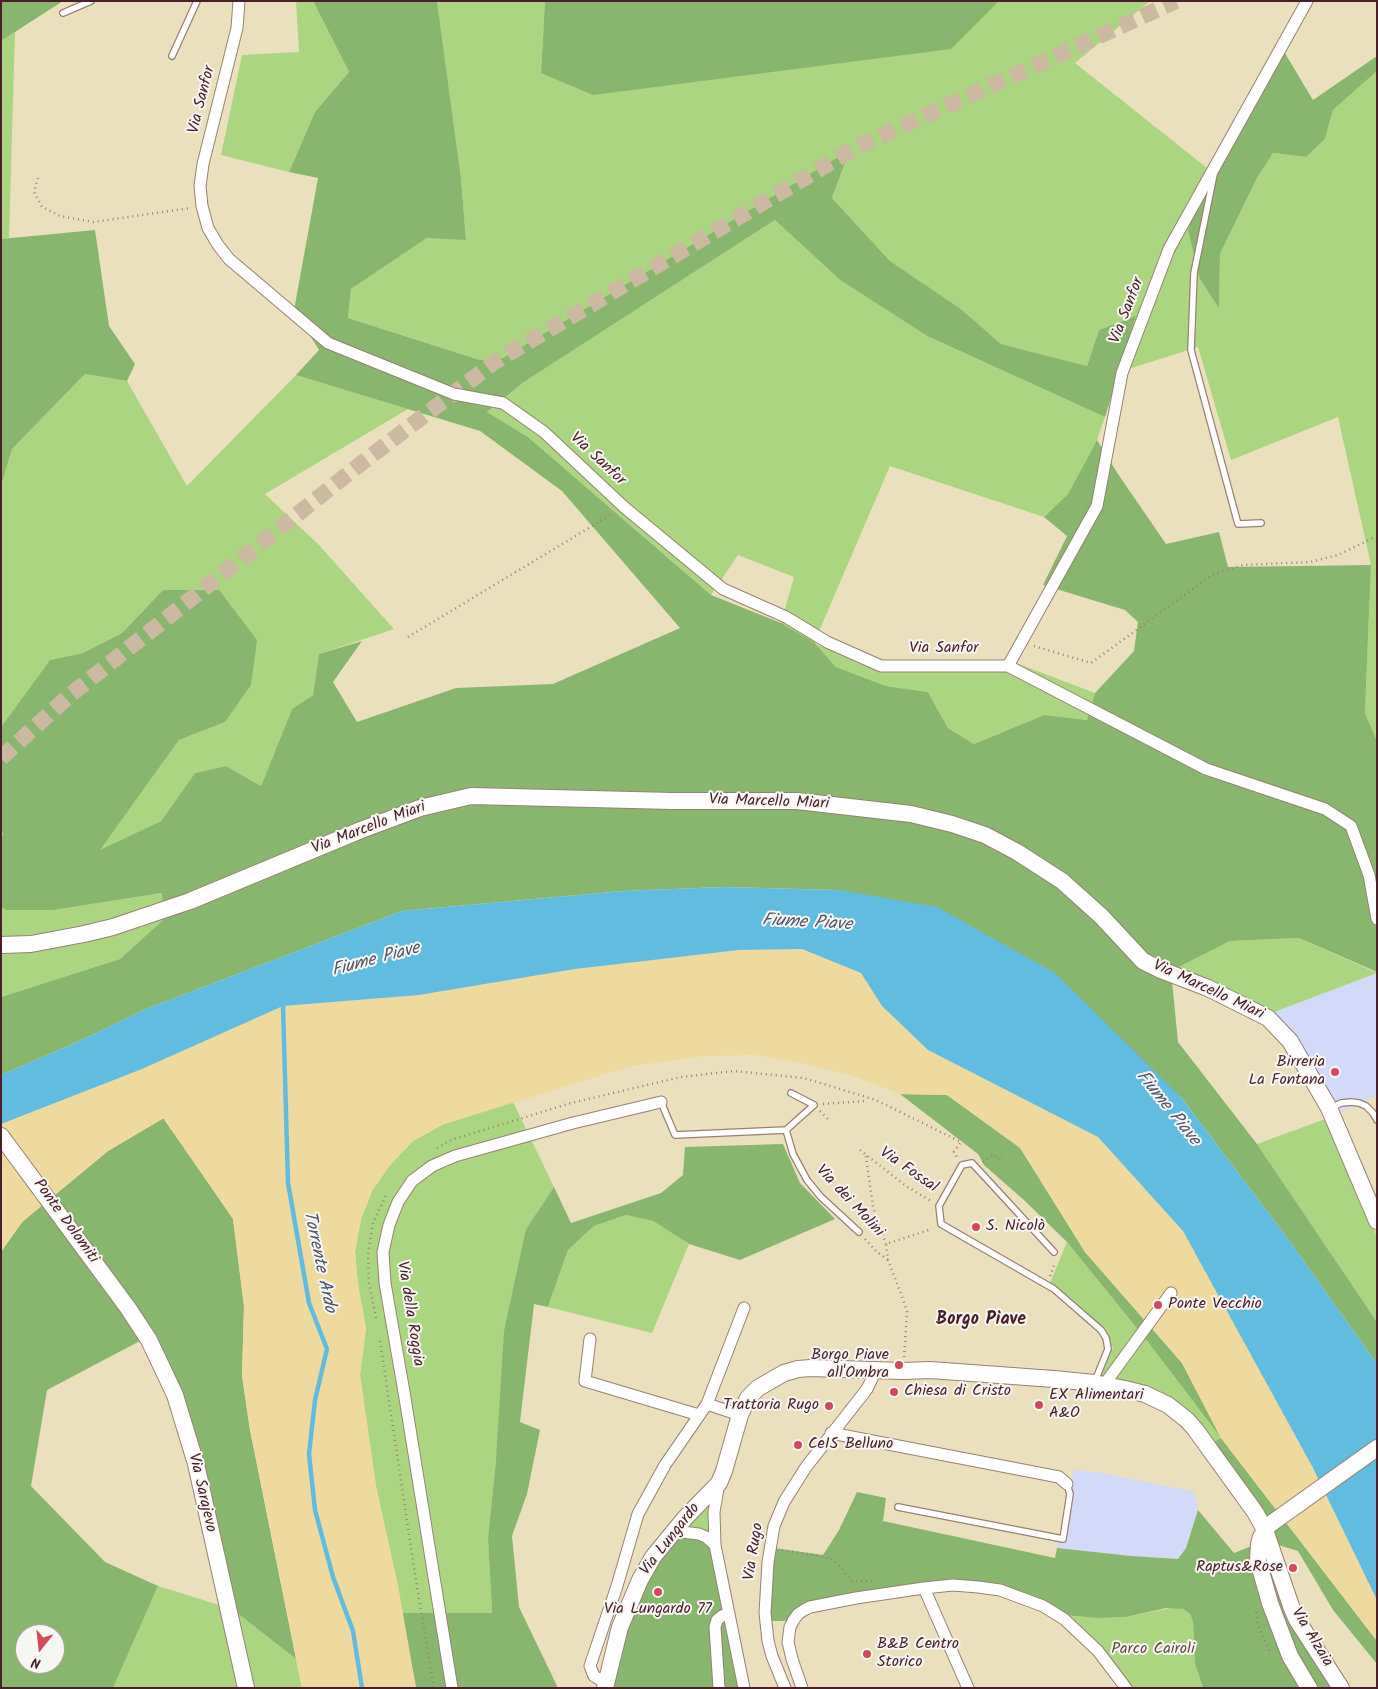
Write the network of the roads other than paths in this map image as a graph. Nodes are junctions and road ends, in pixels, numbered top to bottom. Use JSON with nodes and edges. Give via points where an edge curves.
{"nodes":[{"id":1,"x":91,"y":1,"type":"edge"},
{"id":2,"x":197,"y":1,"type":"edge"},
{"id":3,"x":239,"y":1,"type":"edge"},
{"id":4,"x":1307,"y":1,"type":"edge"},
{"id":5,"x":63,"y":13,"type":"dead end"},
{"id":6,"x":172,"y":56,"type":"dead end"},
{"id":7,"x":1216,"y":165,"type":"junction"},
{"id":8,"x":1262,"y":523,"type":"dead end"},
{"id":9,"x":1008,"y":666,"type":"junction"},
{"id":10,"x":1377,"y":919,"type":"edge"},
{"id":11,"x":1,"y":946,"type":"edge"},
{"id":12,"x":791,"y":1093,"type":"dead end"},
{"id":13,"x":661,"y":1102,"type":"joint"},
{"id":14,"x":1329,"y":1108,"type":"junction"},
{"id":15,"x":1377,"y":1120,"type":"edge"},
{"id":16,"x":786,"y":1130,"type":"junction"},
{"id":17,"x":1,"y":1136,"type":"edge"},
{"id":18,"x":1377,"y":1221,"type":"edge"},
{"id":19,"x":859,"y":1232,"type":"road end"},
{"id":20,"x":1054,"y":1252,"type":"road end"},
{"id":21,"x":1171,"y":1293,"type":"dead end"},
{"id":22,"x":128,"y":1308,"type":"joint"},
{"id":23,"x":744,"y":1308,"type":"dead end"},
{"id":24,"x":590,"y":1339,"type":"dead end"},
{"id":25,"x":876,"y":1370,"type":"junction"},
{"id":26,"x":1099,"y":1384,"type":"junction"},
{"id":27,"x":707,"y":1404,"type":"junction"},
{"id":28,"x":740,"y":1414,"type":"junction"},
{"id":29,"x":699,"y":1415,"type":"junction"},
{"id":30,"x":831,"y":1433,"type":"junction"},
{"id":31,"x":1377,"y":1448,"type":"edge"},
{"id":32,"x":719,"y":1483,"type":"junction"},
{"id":33,"x":1067,"y":1484,"type":"joint"},
{"id":34,"x":898,"y":1507,"type":"dead end"},
{"id":35,"x":1267,"y":1528,"type":"junction"},
{"id":36,"x":672,"y":1533,"type":"junction"},
{"id":37,"x":715,"y":1544,"type":"junction"},
{"id":38,"x":924,"y":1588,"type":"junction"},
{"id":39,"x":728,"y":1613,"type":"junction"},
{"id":40,"x":605,"y":1685,"type":"edge"},
{"id":41,"x":246,"y":1688,"type":"edge"},
{"id":42,"x":452,"y":1688,"type":"edge"},
{"id":43,"x":719,"y":1688,"type":"edge"},
{"id":44,"x":744,"y":1688,"type":"edge"},
{"id":45,"x":785,"y":1688,"type":"edge"},
{"id":46,"x":802,"y":1688,"type":"edge"},
{"id":47,"x":968,"y":1688,"type":"edge"},
{"id":48,"x":1126,"y":1688,"type":"edge"},
{"id":49,"x":1308,"y":1688,"type":"edge"},
{"id":50,"x":1341,"y":1688,"type":"edge"}],
"edges":[{"from":1,"to":5,"type":"lane"},
{"from":2,"to":6,"type":"lane"},
{"from":3,"to":9,"type":"street","name":"Via Sanfor","via":[[237,28],[200,186],[208,228],[229,259],[328,343],[454,394],[502,403],[544,432],[624,507],[723,589],[881,666]]},
{"from":4,"to":7,"type":"street","name":"Via Sanfor"},
{"from":7,"to":8,"type":"lane","name":"Via Sanfor","via":[[1194,273],[1191,350],[1238,524]]},
{"from":7,"to":9,"type":"street","name":"Via Sanfor","via":[[1169,249],[1122,373],[1097,506]]},
{"from":9,"to":10,"type":"street","name":"Via Sanfor","via":[[1206,769],[1325,809],[1351,826],[1369,874]]},
{"from":11,"to":14,"type":"street","name":"Via Marcello Miari","via":[[31,944],[113,927],[190,901],[386,820],[471,796],[797,801],[911,814],[952,824],[1017,852],[1062,881],[1144,961],[1268,1018],[1290,1041]]},
{"from":12,"to":16,"type":"lane","via":[[814,1105]]},
{"from":13,"to":16,"type":"lane","via":[[676,1135]]},
{"from":13,"to":42,"type":"street","name":"Via della Roggia","via":[[447,1159],[412,1181],[398,1202],[389,1225],[383,1252],[385,1283]]},
{"from":14,"to":15,"type":"lane","via":[[1341,1103],[1359,1103],[1366,1106]]},
{"from":14,"to":18,"type":"street","name":"Via Marcello Miari"},
{"from":16,"to":19,"type":"lane","name":"Via dei Molini","via":[[793,1154],[807,1180]]},
{"from":17,"to":22,"type":"street","name":"Ponte Dolomiti"},
{"from":20,"to":26,"type":"lane","via":[[972,1163],[962,1165],[939,1206],[943,1226],[1047,1285],[1097,1326],[1109,1346]]},
{"from":21,"to":26,"type":"street","via":[[1128,1352]]},
{"from":22,"to":41,"type":"street","name":"Via Sarajevo","via":[[149,1340],[175,1395],[196,1464]]},
{"from":23,"to":27,"type":"street"},
{"from":24,"to":29,"type":"street","via":[[585,1381]]},
{"from":25,"to":26,"type":"street","name":"Via Alzaia","via":[[972,1372]]},
{"from":25,"to":28,"type":"street","name":"Via Alzaia","via":[[812,1368],[784,1373],[758,1388],[748,1398]]},
{"from":25,"to":30,"type":"street","name":"Via Rugo","via":[[867,1389]]},
{"from":26,"to":35,"type":"street","name":"Via Alzaia","via":[[1125,1388],[1156,1399],[1187,1420]]},
{"from":27,"to":28,"type":"street"},
{"from":27,"to":29,"type":"street"},
{"from":28,"to":32,"type":"street","name":"Via Alzaia"},
{"from":29,"to":40,"type":"street","via":[[665,1465],[638,1514],[590,1666],[594,1676]]},
{"from":30,"to":33,"type":"street","via":[[1058,1476]]},
{"from":30,"to":45,"type":"street","name":"Via Rugo","via":[[784,1502],[774,1526],[770,1548],[765,1613],[768,1641]]},
{"from":31,"to":35,"type":"street"},
{"from":32,"to":36,"type":"street","name":"Via Lungardo"},
{"from":32,"to":37,"type":"street","via":[[714,1512]]},
{"from":33,"to":34,"type":"lane","via":[[1070,1494],[1063,1539]]},
{"from":35,"to":49,"type":"street","via":[[1258,1552],[1260,1572],[1290,1656]]},
{"from":35,"to":50,"type":"street","name":"Via Alzaia","via":[[1297,1620]]},
{"from":36,"to":37,"type":"street","via":[[699,1534]]},
{"from":36,"to":40,"type":"street","name":"Via Lungardo","via":[[653,1558],[628,1605]]},
{"from":37,"to":39,"type":"street"},
{"from":38,"to":46,"type":"street","via":[[810,1607],[798,1614],[790,1627],[788,1642]]},
{"from":38,"to":47,"type":"street"},
{"from":38,"to":48,"type":"street","via":[[953,1585],[1000,1590],[1043,1606],[1064,1619],[1093,1645]]},
{"from":39,"to":43,"type":"street","via":[[717,1620],[715,1627]]},
{"from":39,"to":44,"type":"street"}]}
